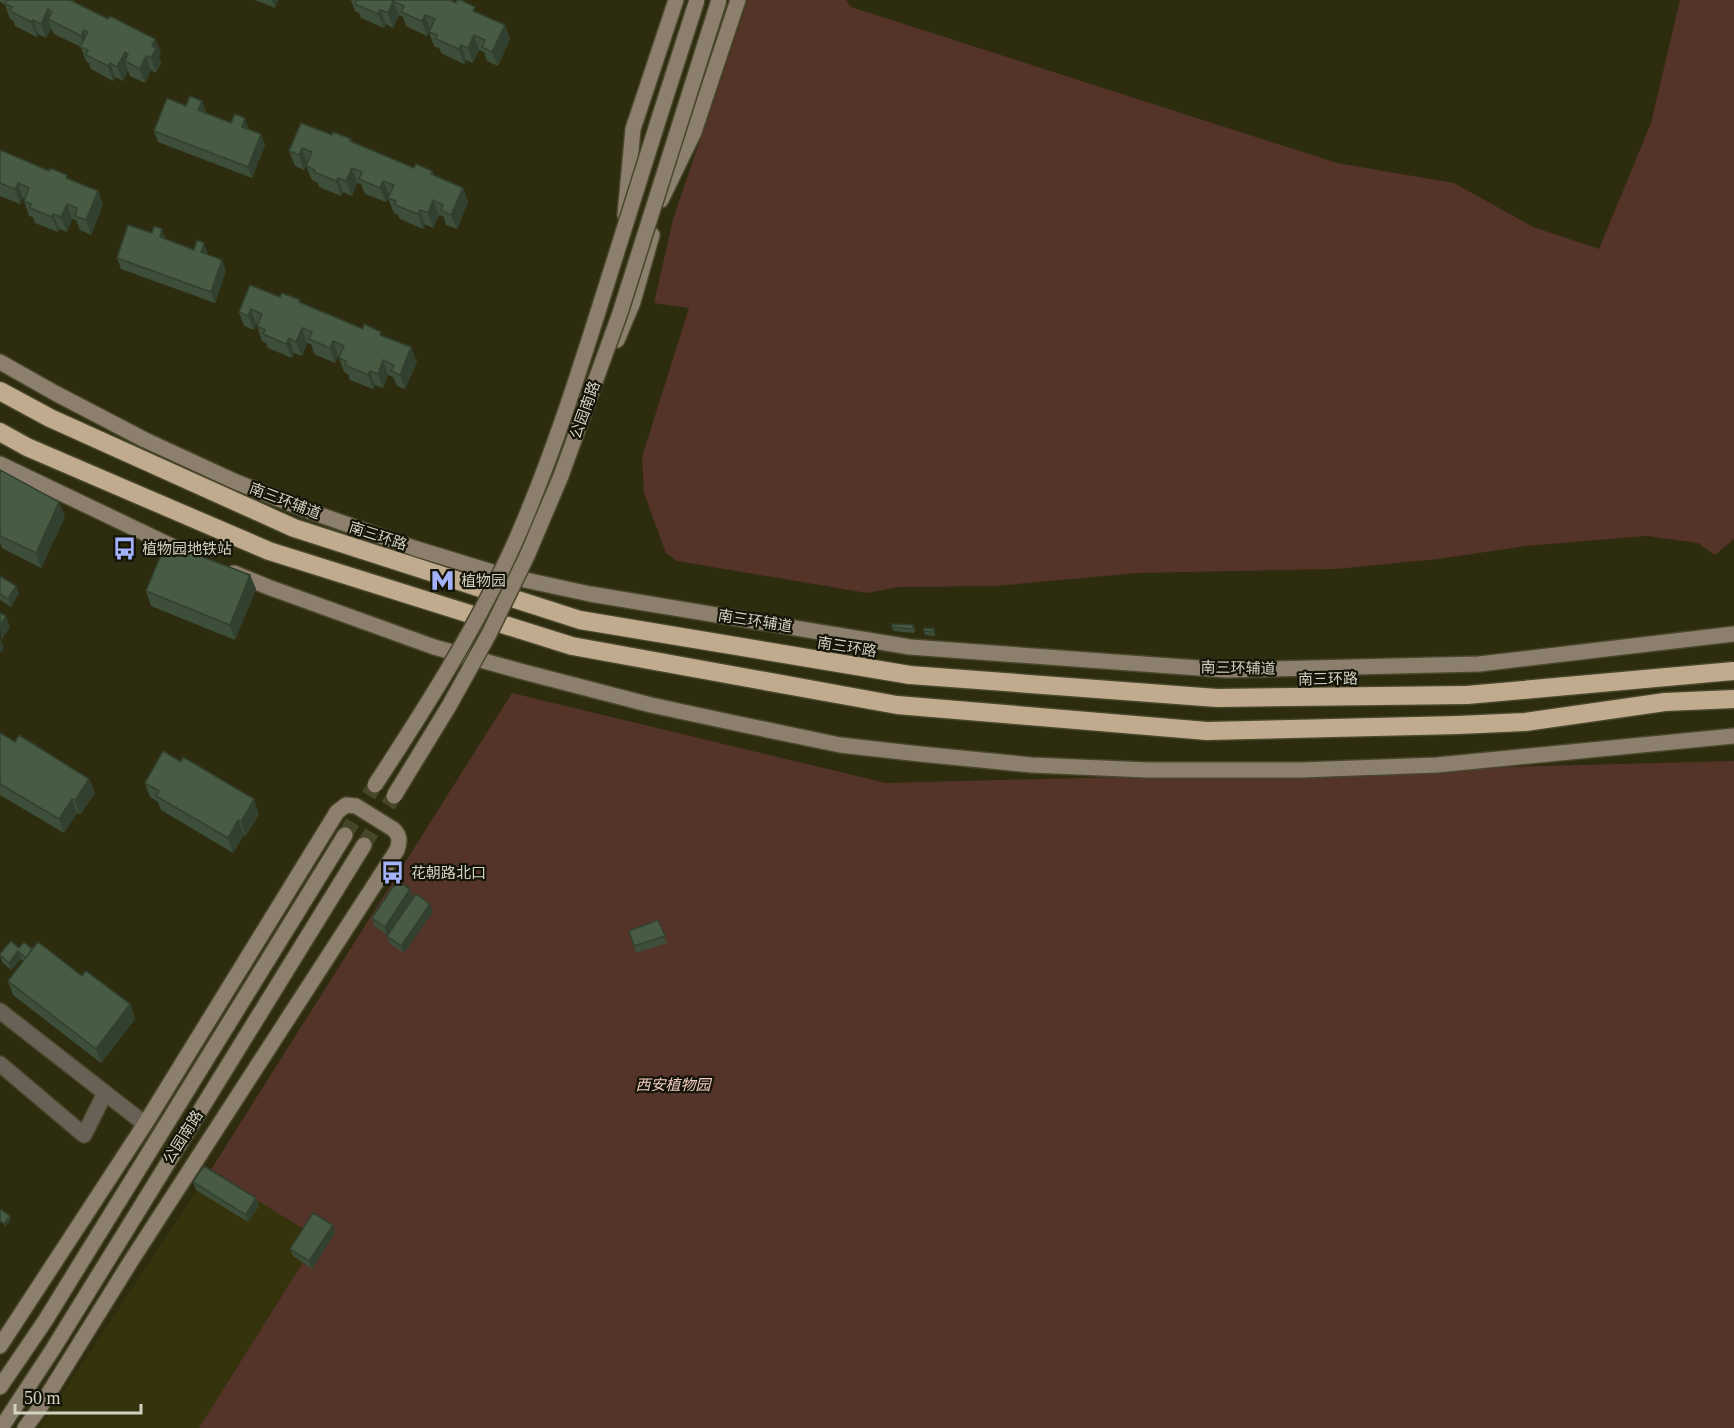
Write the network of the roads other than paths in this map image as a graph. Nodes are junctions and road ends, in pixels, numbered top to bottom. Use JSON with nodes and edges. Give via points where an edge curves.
{"nodes":[{"id":1,"x":676,"y":0,"type":"edge"},
{"id":2,"x":696,"y":0,"type":"edge"},
{"id":3,"x":719,"y":0,"type":"edge"},
{"id":4,"x":738,"y":0,"type":"edge"},
{"id":5,"x":0,"y":362,"type":"edge"},
{"id":6,"x":0,"y":391,"type":"edge"},
{"id":7,"x":0,"y":432,"type":"edge"},
{"id":8,"x":0,"y":464,"type":"edge"},
{"id":9,"x":198,"y":558,"type":"edge"},
{"id":10,"x":218,"y":567,"type":"edge"},
{"id":11,"x":502,"y":575,"type":"junction"},
{"id":12,"x":522,"y":580,"type":"junction"},
{"id":13,"x":1734,"y":634,"type":"edge"},
{"id":14,"x":1734,"y":670,"type":"edge"},
{"id":15,"x":1734,"y":699,"type":"edge"},
{"id":16,"x":1734,"y":736,"type":"edge"},
{"id":17,"x":375,"y":785,"type":"tunnel mouth"},
{"id":18,"x":394,"y":796,"type":"tunnel mouth"},
{"id":19,"x":345,"y":835,"type":"tunnel mouth"},
{"id":20,"x":364,"y":845,"type":"tunnel mouth"},
{"id":21,"x":0,"y":1011,"type":"edge"},
{"id":22,"x":0,"y":1064,"type":"edge"},
{"id":23,"x":105,"y":1094,"type":"junction"},
{"id":24,"x":145,"y":1124,"type":"junction"},
{"id":25,"x":0,"y":1347,"type":"edge"},
{"id":26,"x":0,"y":1387,"type":"edge"},
{"id":27,"x":1,"y":1428,"type":"edge"},
{"id":28,"x":25,"y":1428,"type":"edge"}],
"edges":[{"from":1,"to":11,"type":"main road","via":[[633,129],[624,221]]},
{"from":2,"to":17,"type":"main road","name":"公园南路","bridge":true,"via":[[579,372],[523,523],[486,603]]},
{"from":3,"to":18,"type":"main road","name":"公园南路","bridge":true,"via":[[620,313],[561,477],[489,634]]},
{"from":4,"to":12,"type":"main road","via":[[694,132],[663,194],[633,302]]},
{"from":5,"to":11,"type":"main road","name":"南三环辅道","via":[[135,435],[234,481],[392,541]]},
{"from":6,"to":14,"type":"highway","name":"南三环路","bridge":true,"via":[[50,418],[294,528],[580,620],[910,675],[1217,698],[1467,695]]},
{"from":7,"to":15,"type":"highway","via":[[269,550],[561,642],[897,705],[1207,731],[1525,722],[1665,702]]},
{"from":8,"to":9,"type":"main road"},
{"from":10,"to":16,"type":"main road","via":[[434,647],[651,705],[840,745],[1043,766],[1301,770],[1437,765]]},
{"from":11,"to":12,"type":"main road","name":"南三环辅道"},
{"from":12,"to":13,"type":"main road","name":"南三环辅道","via":[[910,647],[1226,670],[1479,664]]},
{"from":19,"to":26,"type":"main road","name":"公园南路","via":[[45,1321]]},
{"from":20,"to":27,"type":"main road","name":"公园南路"},
{"from":21,"to":23,"type":"street"},
{"from":22,"to":23,"type":"street","via":[[84,1135]]},
{"from":23,"to":24,"type":"street"},
{"from":24,"to":25,"type":"main road"},
{"from":24,"to":28,"type":"main road","via":[[337,812],[346,806],[356,806],[396,832],[400,840],[397,850]]}]}
